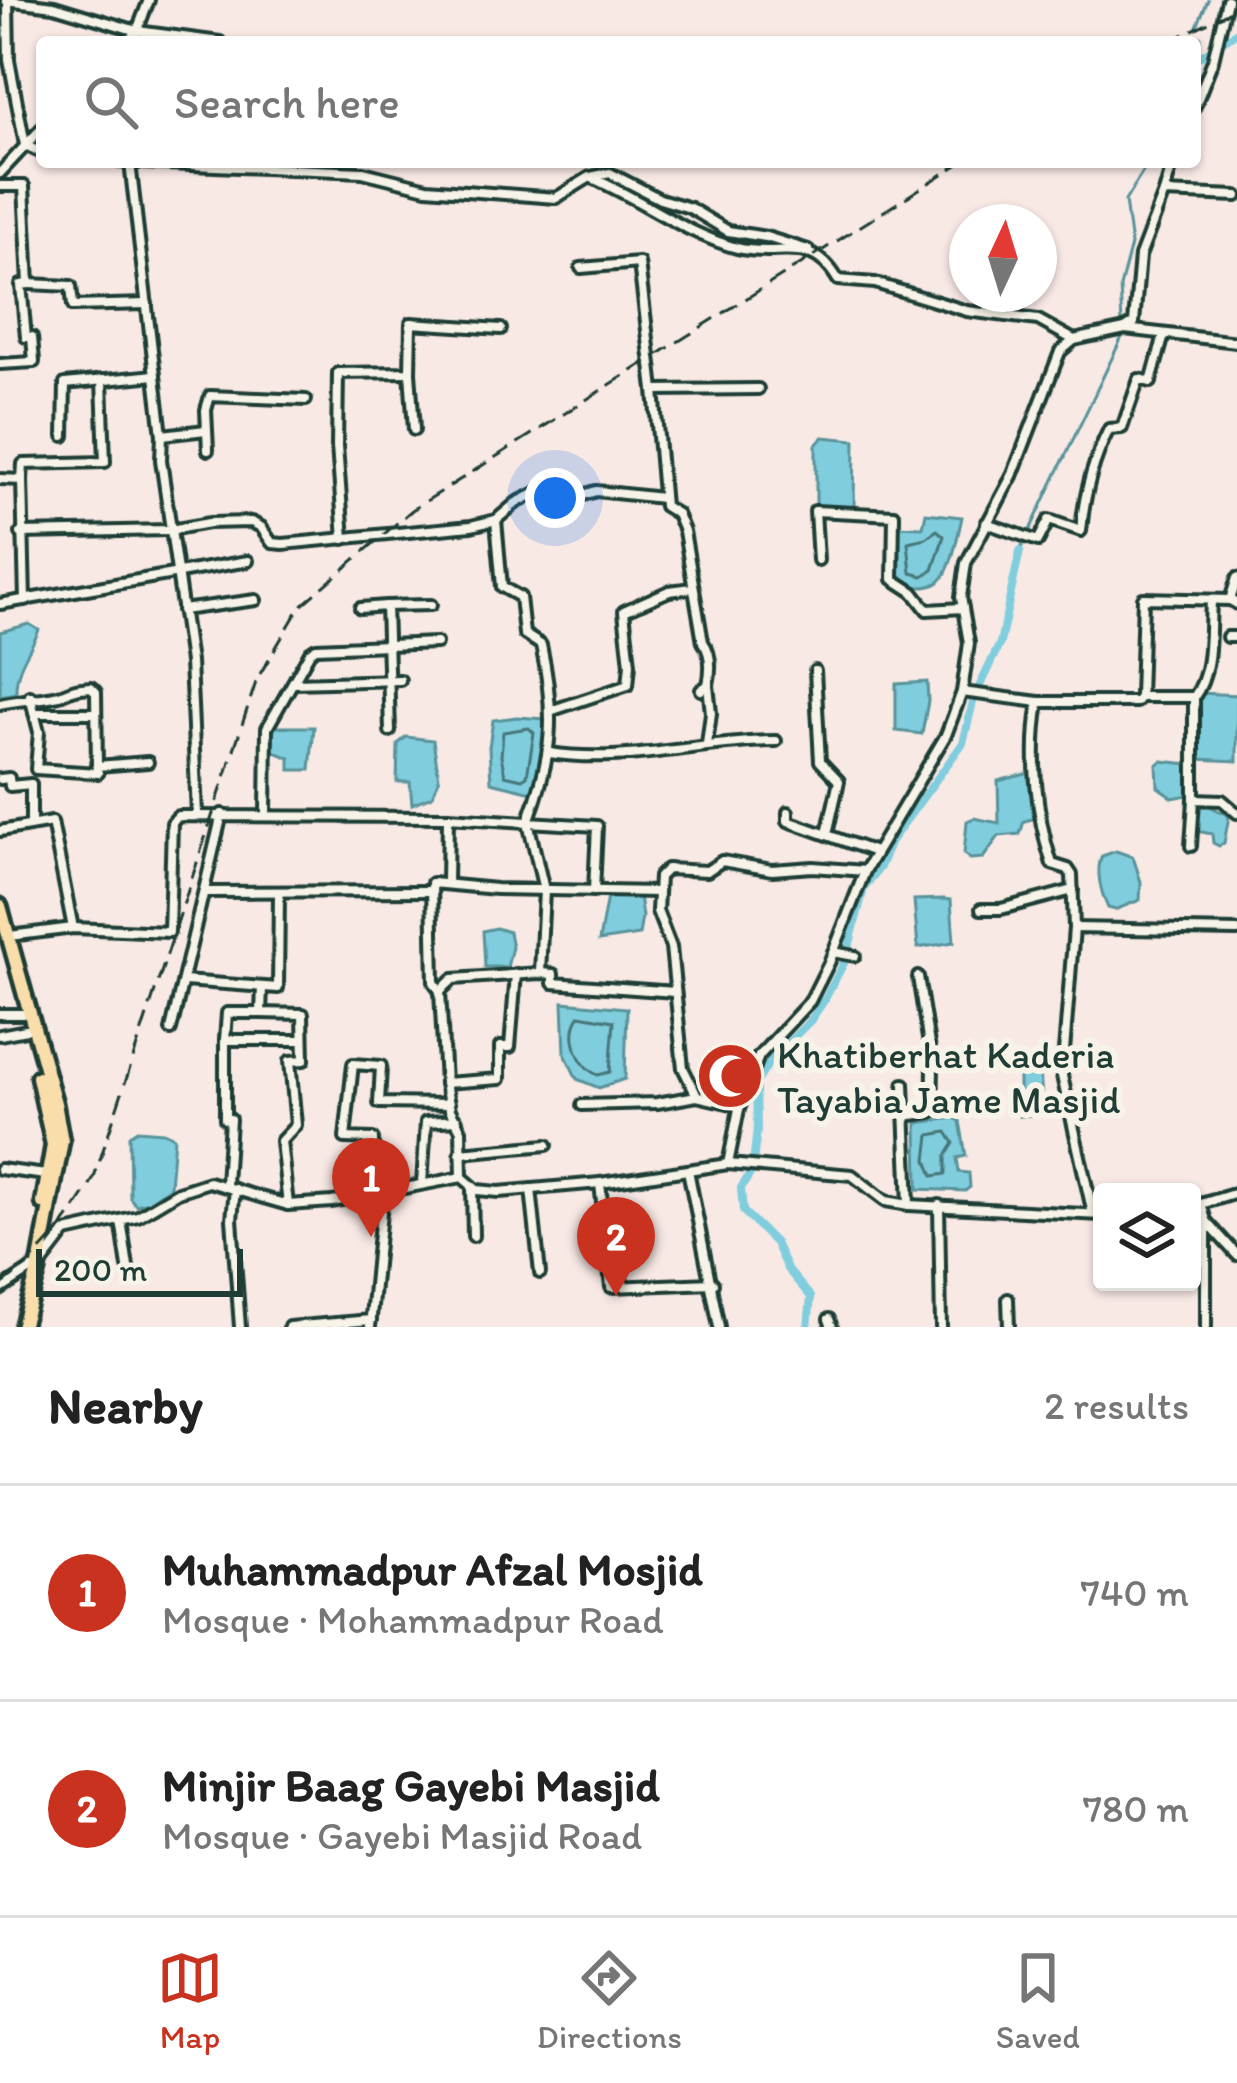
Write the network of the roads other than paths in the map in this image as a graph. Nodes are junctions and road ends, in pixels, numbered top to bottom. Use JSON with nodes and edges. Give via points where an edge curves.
{"nodes":[{"id":1,"x":7,"y":0,"type":"edge"},
{"id":2,"x":148,"y":0,"type":"edge"},
{"id":3,"x":1227,"y":0,"type":"edge"},
{"id":4,"x":137,"y":32,"type":"junction"},
{"id":5,"x":133,"y":36,"type":"edge"},
{"id":6,"x":170,"y":36,"type":"edge"},
{"id":7,"x":1201,"y":91,"type":"edge"},
{"id":8,"x":36,"y":134,"type":"edge"},
{"id":9,"x":25,"y":146,"type":"junction"},
{"id":10,"x":36,"y":151,"type":"edge"},
{"id":11,"x":131,"y":168,"type":"edge"},
{"id":12,"x":259,"y":168,"type":"edge"},
{"id":13,"x":1171,"y":168,"type":"edge"},
{"id":14,"x":0,"y":172,"type":"edge"},
{"id":15,"x":590,"y":177,"type":"junction"},
{"id":16,"x":0,"y":186,"type":"edge"},
{"id":17,"x":1164,"y":193,"type":"junction"},
{"id":18,"x":1237,"y":196,"type":"edge"},
{"id":19,"x":808,"y":250,"type":"junction"},
{"id":20,"x":581,"y":268,"type":"dead end"},
{"id":21,"x":29,"y":284,"type":"junction"},
{"id":22,"x":147,"y":304,"type":"junction"},
{"id":23,"x":502,"y":329,"type":"dead end"},
{"id":24,"x":1125,"y":329,"type":"junction"},
{"id":25,"x":1164,"y":335,"type":"junction"},
{"id":26,"x":1074,"y":340,"type":"junction"},
{"id":27,"x":1237,"y":342,"type":"edge"},
{"id":28,"x":0,"y":364,"type":"edge"},
{"id":29,"x":410,"y":372,"type":"junction"},
{"id":30,"x":155,"y":375,"type":"junction"},
{"id":31,"x":102,"y":380,"type":"junction"},
{"id":32,"x":758,"y":389,"type":"dead end"},
{"id":33,"x":654,"y":390,"type":"junction"},
{"id":34,"x":306,"y":400,"type":"dead end"},
{"id":35,"x":206,"y":430,"type":"junction"},
{"id":36,"x":414,"y":430,"type":"dead end"},
{"id":37,"x":64,"y":436,"type":"dead end"},
{"id":38,"x":162,"y":436,"type":"junction"},
{"id":39,"x":208,"y":450,"type":"dead end"},
{"id":40,"x":0,"y":479,"type":"edge"},
{"id":41,"x":22,"y":480,"type":"junction"},
{"id":42,"x":662,"y":498,"type":"junction"},
{"id":43,"x":496,"y":520,"type":"junction"},
{"id":44,"x":986,"y":523,"type":"junction"},
{"id":45,"x":170,"y":530,"type":"junction"},
{"id":46,"x":21,"y":532,"type":"junction"},
{"id":47,"x":344,"y":539,"type":"junction"},
{"id":48,"x":248,"y":560,"type":"dead end"},
{"id":49,"x":818,"y":560,"type":"dead end"},
{"id":50,"x":175,"y":573,"type":"junction"},
{"id":51,"x":1237,"y":578,"type":"edge"},
{"id":52,"x":693,"y":588,"type":"junction"},
{"id":53,"x":25,"y":600,"type":"junction"},
{"id":54,"x":256,"y":600,"type":"dead end"},
{"id":55,"x":1211,"y":602,"type":"junction"},
{"id":56,"x":1233,"y":602,"type":"edge"},
{"id":57,"x":0,"y":604,"type":"edge"},
{"id":58,"x":431,"y":604,"type":"dead end"},
{"id":59,"x":386,"y":606,"type":"junction"},
{"id":60,"x":360,"y":608,"type":"dead end"},
{"id":61,"x":963,"y":608,"type":"junction"},
{"id":62,"x":182,"y":610,"type":"junction"},
{"id":63,"x":436,"y":643,"type":"dead end"},
{"id":64,"x":387,"y":644,"type":"junction"},
{"id":65,"x":815,"y":671,"type":"dead end"},
{"id":66,"x":395,"y":680,"type":"junction"},
{"id":67,"x":293,"y":683,"type":"junction"},
{"id":68,"x":962,"y":692,"type":"junction"},
{"id":69,"x":30,"y":696,"type":"junction"},
{"id":70,"x":1194,"y":697,"type":"junction"},
{"id":71,"x":1140,"y":698,"type":"junction"},
{"id":72,"x":1039,"y":702,"type":"junction"},
{"id":73,"x":0,"y":704,"type":"edge"},
{"id":74,"x":550,"y":711,"type":"junction"},
{"id":75,"x":34,"y":713,"type":"junction"},
{"id":76,"x":96,"y":713,"type":"junction"},
{"id":77,"x":390,"y":730,"type":"dead end"},
{"id":78,"x":776,"y":740,"type":"dead end"},
{"id":79,"x":706,"y":744,"type":"junction"},
{"id":80,"x":550,"y":753,"type":"junction"},
{"id":81,"x":148,"y":762,"type":"dead end"},
{"id":82,"x":97,"y":769,"type":"junction"},
{"id":83,"x":0,"y":779,"type":"edge"},
{"id":84,"x":98,"y":784,"type":"dead end"},
{"id":85,"x":1194,"y":799,"type":"junction"},
{"id":86,"x":788,"y":812,"type":"dead end"},
{"id":87,"x":1237,"y":813,"type":"edge"},
{"id":88,"x":197,"y":814,"type":"junction"},
{"id":89,"x":222,"y":814,"type":"junction"},
{"id":90,"x":266,"y":814,"type":"junction"},
{"id":91,"x":448,"y":817,"type":"junction"},
{"id":92,"x":528,"y":822,"type":"junction"},
{"id":93,"x":31,"y":826,"type":"junction"},
{"id":94,"x":0,"y":831,"type":"edge"},
{"id":95,"x":827,"y":834,"type":"junction"},
{"id":96,"x":1191,"y":846,"type":"dead end"},
{"id":97,"x":875,"y":852,"type":"junction"},
{"id":98,"x":865,"y":871,"type":"junction"},
{"id":99,"x":447,"y":884,"type":"junction"},
{"id":100,"x":544,"y":890,"type":"junction"},
{"id":101,"x":1072,"y":890,"type":"junction"},
{"id":102,"x":432,"y":891,"type":"junction"},
{"id":103,"x":593,"y":891,"type":"junction"},
{"id":104,"x":206,"y":892,"type":"junction"},
{"id":105,"x":279,"y":892,"type":"junction"},
{"id":106,"x":658,"y":892,"type":"junction"},
{"id":107,"x":0,"y":906,"type":"edge"},
{"id":108,"x":981,"y":909,"type":"dead end"},
{"id":109,"x":73,"y":928,"type":"junction"},
{"id":110,"x":1073,"y":928,"type":"junction"},
{"id":111,"x":1237,"y":931,"type":"edge"},
{"id":112,"x":5,"y":933,"type":"edge"},
{"id":113,"x":833,"y":952,"type":"junction"},
{"id":114,"x":855,"y":956,"type":"dead end"},
{"id":115,"x":516,"y":974,"type":"junction"},
{"id":116,"x":540,"y":974,"type":"junction"},
{"id":117,"x":918,"y":977,"type":"dead end"},
{"id":118,"x":184,"y":981,"type":"junction"},
{"id":119,"x":262,"y":987,"type":"junction"},
{"id":120,"x":440,"y":991,"type":"junction"},
{"id":121,"x":676,"y":992,"type":"junction"},
{"id":122,"x":261,"y":1012,"type":"junction"},
{"id":123,"x":0,"y":1014,"type":"edge"},
{"id":124,"x":23,"y":1014,"type":"junction"},
{"id":125,"x":26,"y":1030,"type":"junction"},
{"id":126,"x":171,"y":1030,"type":"dead end"},
{"id":127,"x":0,"y":1035,"type":"edge"},
{"id":128,"x":225,"y":1040,"type":"junction"},
{"id":129,"x":303,"y":1040,"type":"junction"},
{"id":130,"x":445,"y":1083,"type":"junction"},
{"id":131,"x":904,"y":1084,"type":"dead end"},
{"id":132,"x":697,"y":1096,"type":"junction"},
{"id":133,"x":449,"y":1103,"type":"junction"},
{"id":134,"x":582,"y":1105,"type":"dead end"},
{"id":135,"x":740,"y":1109,"type":"junction"},
{"id":136,"x":905,"y":1116,"type":"junction"},
{"id":137,"x":457,"y":1120,"type":"junction"},
{"id":138,"x":547,"y":1145,"type":"dead end"},
{"id":139,"x":460,"y":1153,"type":"junction"},
{"id":140,"x":728,"y":1164,"type":"junction"},
{"id":141,"x":0,"y":1169,"type":"edge"},
{"id":142,"x":688,"y":1170,"type":"junction"},
{"id":143,"x":48,"y":1175,"type":"junction"},
{"id":144,"x":462,"y":1177,"type":"junction"},
{"id":145,"x":600,"y":1183,"type":"junction"},
{"id":146,"x":422,"y":1184,"type":"junction"},
{"id":147,"x":231,"y":1187,"type":"junction"},
{"id":148,"x":472,"y":1188,"type":"junction"},
{"id":149,"x":531,"y":1190,"type":"junction"},
{"id":150,"x":379,"y":1191,"type":"junction"},
{"id":151,"x":1237,"y":1193,"type":"edge"},
{"id":152,"x":1093,"y":1196,"type":"edge"},
{"id":153,"x":1201,"y":1202,"type":"edge"},
{"id":154,"x":288,"y":1205,"type":"junction"},
{"id":155,"x":909,"y":1205,"type":"junction"},
{"id":156,"x":939,"y":1205,"type":"junction"},
{"id":157,"x":1201,"y":1210,"type":"edge"},
{"id":158,"x":1093,"y":1215,"type":"edge"},
{"id":159,"x":121,"y":1220,"type":"junction"},
{"id":160,"x":1207,"y":1221,"type":"junction"},
{"id":161,"x":473,"y":1236,"type":"dead end"},
{"id":162,"x":1237,"y":1255,"type":"edge"},
{"id":163,"x":128,"y":1267,"type":"dead end"},
{"id":164,"x":35,"y":1270,"type":"junction"},
{"id":165,"x":540,"y":1273,"type":"dead end"},
{"id":166,"x":713,"y":1283,"type":"junction"},
{"id":167,"x":0,"y":1290,"type":"edge"},
{"id":168,"x":1008,"y":1299,"type":"dead end"},
{"id":169,"x":371,"y":1324,"type":"edge"},
{"id":170,"x":941,"y":1325,"type":"edge"},
{"id":171,"x":18,"y":1327,"type":"edge"},
{"id":172,"x":240,"y":1327,"type":"edge"},
{"id":173,"x":289,"y":1327,"type":"edge"},
{"id":174,"x":719,"y":1327,"type":"edge"},
{"id":175,"x":1009,"y":1327,"type":"edge"},
{"id":176,"x":1206,"y":1327,"type":"edge"}],
"edges":[{"from":1,"to":4,"type":"street"},
{"from":1,"to":9,"type":"street"},
{"from":2,"to":4,"type":"street"},
{"from":3,"to":7,"type":"street"},
{"from":4,"to":5,"type":"street"},
{"from":4,"to":6,"type":"street"},
{"from":8,"to":9,"type":"street"},
{"from":9,"to":10,"type":"street"},
{"from":9,"to":14,"type":"street"},
{"from":11,"to":22,"type":"street"},
{"from":12,"to":15,"type":"street","via":[[363,172],[427,188],[556,198]]},
{"from":13,"to":17,"type":"street"},
{"from":15,"to":19,"type":"street","via":[[702,236],[742,249]]},
{"from":15,"to":19,"type":"street","via":[[610,173],[728,231]]},
{"from":16,"to":21,"type":"street","via":[[24,186]]},
{"from":17,"to":18,"type":"street"},
{"from":17,"to":24,"type":"street","via":[[1141,256],[1134,323]]},
{"from":19,"to":26,"type":"street","via":[[838,280],[1038,320]]},
{"from":20,"to":33,"type":"street","via":[[639,263]]},
{"from":21,"to":22,"type":"street","via":[[71,286],[73,306]]},
{"from":21,"to":28,"type":"street","via":[[21,285],[34,362]]},
{"from":22,"to":30,"type":"street"},
{"from":23,"to":29,"type":"street","via":[[411,323]]},
{"from":24,"to":25,"type":"street"},
{"from":24,"to":26,"type":"street"},
{"from":25,"to":27,"type":"street"},
{"from":25,"to":44,"type":"street","via":[[1151,382],[1139,380],[1122,428],[1109,429],[1098,451],[1081,531],[1049,520],[1038,541]]},
{"from":26,"to":44,"type":"street","via":[[1060,352]]},
{"from":29,"to":36,"type":"street"},
{"from":29,"to":47,"type":"street","via":[[338,374]]},
{"from":30,"to":31,"type":"street"},
{"from":30,"to":38,"type":"street"},
{"from":31,"to":37,"type":"street","via":[[65,384]]},
{"from":31,"to":41,"type":"street","via":[[105,462],[23,464]]},
{"from":32,"to":33,"type":"street"},
{"from":33,"to":42,"type":"street"},
{"from":34,"to":35,"type":"street","via":[[215,394],[207,401]]},
{"from":35,"to":38,"type":"street"},
{"from":35,"to":39,"type":"street"},
{"from":38,"to":45,"type":"street"},
{"from":40,"to":41,"type":"street"},
{"from":41,"to":46,"type":"street"},
{"from":42,"to":43,"type":"street","via":[[557,488]]},
{"from":42,"to":52,"type":"street","via":[[684,530]]},
{"from":43,"to":47,"type":"street"},
{"from":43,"to":74,"type":"street","via":[[502,587],[518,595],[524,634],[541,644]]},
{"from":44,"to":61,"type":"street","via":[[966,563]]},
{"from":45,"to":46,"type":"street"},
{"from":45,"to":47,"type":"street","via":[[251,522],[272,543]]},
{"from":45,"to":50,"type":"street"},
{"from":46,"to":53,"type":"street"},
{"from":48,"to":50,"type":"street"},
{"from":49,"to":61,"type":"street","via":[[815,511],[894,514],[893,579],[927,610]]},
{"from":50,"to":53,"type":"street"},
{"from":50,"to":62,"type":"street"},
{"from":51,"to":56,"type":"street"},
{"from":52,"to":74,"type":"street","via":[[624,611],[628,686]]},
{"from":52,"to":79,"type":"street","via":[[708,649]]},
{"from":53,"to":57,"type":"street"},
{"from":54,"to":62,"type":"street"},
{"from":55,"to":56,"type":"street"},
{"from":55,"to":70,"type":"street","via":[[1205,670]]},
{"from":55,"to":71,"type":"street","via":[[1143,598]]},
{"from":58,"to":59,"type":"street"},
{"from":59,"to":60,"type":"street"},
{"from":59,"to":64,"type":"street"},
{"from":61,"to":68,"type":"street","via":[[969,643]]},
{"from":62,"to":88,"type":"street"},
{"from":63,"to":64,"type":"street"},
{"from":64,"to":66,"type":"street"},
{"from":64,"to":67,"type":"street","via":[[316,648]]},
{"from":65,"to":95,"type":"street","via":[[820,761],[839,781]]},
{"from":66,"to":67,"type":"street"},
{"from":66,"to":77,"type":"street"},
{"from":67,"to":90,"type":"street","via":[[267,728]]},
{"from":68,"to":72,"type":"street"},
{"from":68,"to":97,"type":"street","via":[[946,735]]},
{"from":69,"to":73,"type":"street"},
{"from":69,"to":75,"type":"street"},
{"from":69,"to":76,"type":"street","via":[[91,687]]},
{"from":70,"to":71,"type":"street"},
{"from":70,"to":85,"type":"street"},
{"from":71,"to":72,"type":"street"},
{"from":72,"to":101,"type":"street","via":[[1042,826],[1052,864],[1070,872]]},
{"from":74,"to":80,"type":"street"},
{"from":75,"to":76,"type":"street"},
{"from":75,"to":82,"type":"street","via":[[36,770]]},
{"from":76,"to":82,"type":"street"},
{"from":78,"to":79,"type":"street"},
{"from":79,"to":80,"type":"street","via":[[600,758]]},
{"from":80,"to":92,"type":"street"},
{"from":81,"to":82,"type":"street"},
{"from":82,"to":84,"type":"street"},
{"from":83,"to":93,"type":"street","via":[[32,784]]},
{"from":85,"to":87,"type":"street","via":[[1222,800]]},
{"from":85,"to":96,"type":"street"},
{"from":86,"to":95,"type":"street","via":[[788,821]]},
{"from":88,"to":89,"type":"street"},
{"from":88,"to":109,"type":"street","via":[[172,823],[170,932]]},
{"from":89,"to":90,"type":"street"},
{"from":89,"to":104,"type":"street"},
{"from":90,"to":91,"type":"street"},
{"from":91,"to":92,"type":"street"},
{"from":91,"to":99,"type":"street"},
{"from":92,"to":100,"type":"street"},
{"from":92,"to":103,"type":"street","via":[[597,826]]},
{"from":93,"to":94,"type":"street"},
{"from":93,"to":109,"type":"street","via":[[52,822]]},
{"from":95,"to":97,"type":"street"},
{"from":97,"to":98,"type":"street"},
{"from":98,"to":106,"type":"street","via":[[722,861],[707,871],[668,869]]},
{"from":98,"to":113,"type":"street"},
{"from":99,"to":100,"type":"street"},
{"from":99,"to":102,"type":"street","via":[[432,883]]},
{"from":100,"to":103,"type":"street"},
{"from":100,"to":116,"type":"street"},
{"from":101,"to":108,"type":"street"},
{"from":101,"to":110,"type":"street"},
{"from":102,"to":105,"type":"street"},
{"from":102,"to":120,"type":"street"},
{"from":103,"to":106,"type":"street"},
{"from":104,"to":105,"type":"street"},
{"from":104,"to":118,"type":"street"},
{"from":105,"to":119,"type":"street","via":[[278,988]]},
{"from":106,"to":121,"type":"street"},
{"from":107,"to":112,"type":"highway"},
{"from":109,"to":112,"type":"street"},
{"from":110,"to":111,"type":"street"},
{"from":110,"to":152,"type":"street","via":[[1062,1076]]},
{"from":112,"to":124,"type":"highway"},
{"from":112,"to":164,"type":"highway","via":[[62,1141]]},
{"from":113,"to":114,"type":"street"},
{"from":113,"to":135,"type":"street","via":[[810,1001],[759,1056]]},
{"from":115,"to":116,"type":"street"},
{"from":115,"to":120,"type":"street","via":[[453,979]]},
{"from":115,"to":130,"type":"street","via":[[500,1079]]},
{"from":116,"to":121,"type":"street","via":[[554,974],[554,983]]},
{"from":117,"to":136,"type":"street","via":[[932,1112]]},
{"from":118,"to":119,"type":"street"},
{"from":118,"to":126,"type":"street"},
{"from":119,"to":122,"type":"street"},
{"from":120,"to":130,"type":"street"},
{"from":121,"to":132,"type":"street","via":[[683,1068]]},
{"from":122,"to":128,"type":"street","via":[[227,1012]]},
{"from":122,"to":129,"type":"street","via":[[303,1013]]},
{"from":123,"to":124,"type":"street"},
{"from":124,"to":125,"type":"highway"},
{"from":125,"to":127,"type":"street"},
{"from":125,"to":143,"type":"highway","via":[[53,1144]]},
{"from":128,"to":129,"type":"street"},
{"from":128,"to":147,"type":"street"},
{"from":129,"to":154,"type":"street","via":[[304,1060],[290,1061],[296,1126],[281,1141]]},
{"from":130,"to":133,"type":"street"},
{"from":131,"to":136,"type":"street"},
{"from":132,"to":134,"type":"street"},
{"from":132,"to":135,"type":"street"},
{"from":133,"to":137,"type":"street"},
{"from":133,"to":150,"type":"street","via":[[379,1103],[381,1066],[353,1064],[346,1138],[373,1139]]},
{"from":135,"to":140,"type":"street"},
{"from":136,"to":155,"type":"street"},
{"from":137,"to":139,"type":"street"},
{"from":137,"to":146,"type":"street","via":[[426,1122]]},
{"from":138,"to":139,"type":"street"},
{"from":139,"to":144,"type":"street"},
{"from":140,"to":142,"type":"street"},
{"from":140,"to":155,"type":"street","via":[[852,1175],[886,1201]]},
{"from":141,"to":143,"type":"street"},
{"from":142,"to":145,"type":"street"},
{"from":142,"to":166,"type":"street"},
{"from":143,"to":164,"type":"highway"},
{"from":144,"to":146,"type":"street"},
{"from":144,"to":148,"type":"street"},
{"from":145,"to":149,"type":"street"},
{"from":145,"to":166,"type":"street","via":[[611,1287]]},
{"from":146,"to":150,"type":"street"},
{"from":147,"to":154,"type":"street"},
{"from":147,"to":159,"type":"street","via":[[209,1182]]},
{"from":147,"to":172,"type":"street"},
{"from":148,"to":149,"type":"street"},
{"from":148,"to":161,"type":"street"},
{"from":149,"to":165,"type":"street"},
{"from":150,"to":154,"type":"street"},
{"from":150,"to":169,"type":"street"},
{"from":151,"to":153,"type":"street"},
{"from":155,"to":156,"type":"street"},
{"from":156,"to":158,"type":"street"},
{"from":156,"to":170,"type":"street"},
{"from":157,"to":160,"type":"street"},
{"from":159,"to":163,"type":"street"},
{"from":159,"to":164,"type":"street","via":[[66,1232]]},
{"from":160,"to":162,"type":"street"},
{"from":160,"to":176,"type":"street"},
{"from":164,"to":167,"type":"street"},
{"from":164,"to":171,"type":"highway"},
{"from":166,"to":174,"type":"street"},
{"from":168,"to":175,"type":"street"},
{"from":169,"to":173,"type":"street"}]}
